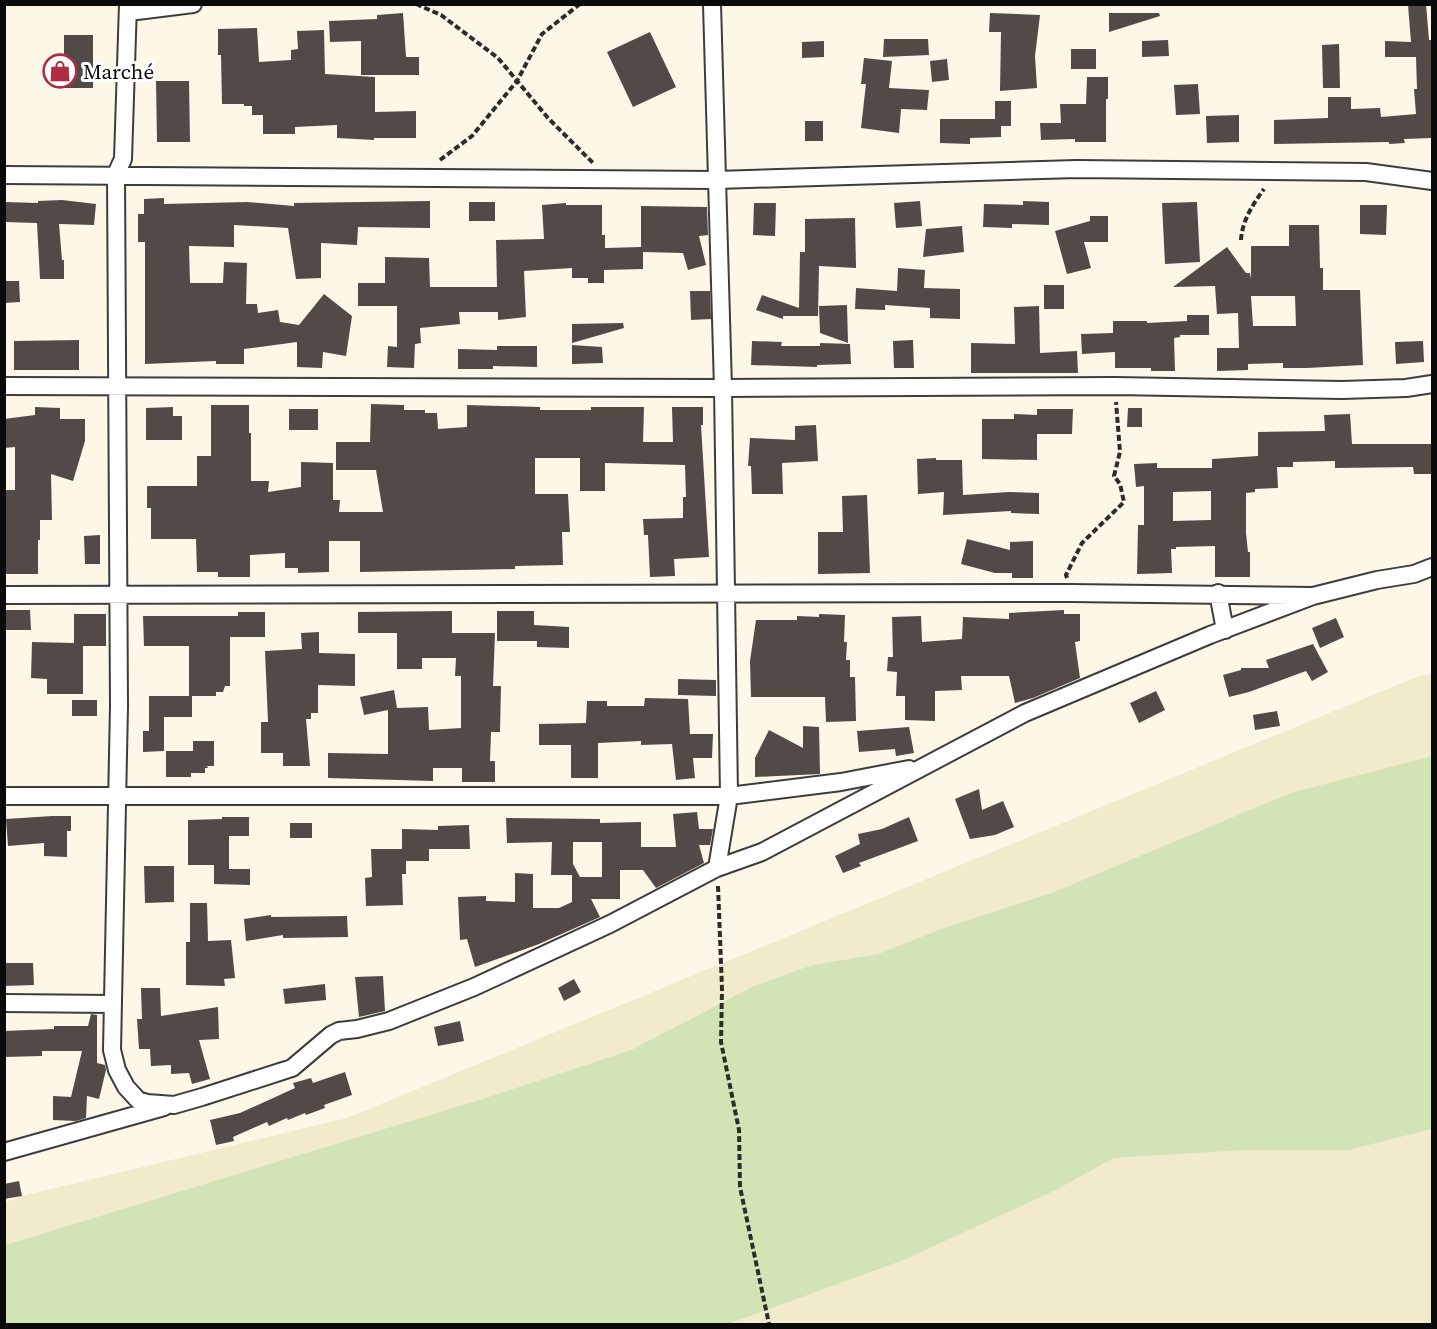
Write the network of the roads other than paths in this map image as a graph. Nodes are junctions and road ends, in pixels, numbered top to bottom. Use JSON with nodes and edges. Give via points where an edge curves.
{"nodes":[{"id":1,"x":193,"y":4,"type":"edge"},
{"id":2,"x":711,"y":4,"type":"edge"},
{"id":3,"x":129,"y":8,"type":"edge"},
{"id":4,"x":116,"y":174,"type":"junction"},
{"id":5,"x":4,"y":175,"type":"edge"},
{"id":6,"x":717,"y":180,"type":"junction"},
{"id":7,"x":1432,"y":181,"type":"edge"},
{"id":8,"x":1432,"y":384,"type":"edge"},
{"id":9,"x":4,"y":386,"type":"edge"},
{"id":10,"x":117,"y":387,"type":"junction"},
{"id":11,"x":723,"y":388,"type":"junction"},
{"id":12,"x":1432,"y":567,"type":"edge"},
{"id":13,"x":1218,"y":593,"type":"junction"},
{"id":14,"x":726,"y":594,"type":"junction"},
{"id":15,"x":4,"y":595,"type":"edge"},
{"id":16,"x":118,"y":596,"type":"junction"},
{"id":17,"x":1313,"y":596,"type":"junction"},
{"id":18,"x":1225,"y":630,"type":"junction"},
{"id":19,"x":924,"y":766,"type":"junction"},
{"id":20,"x":4,"y":796,"type":"edge"},
{"id":21,"x":729,"y":796,"type":"junction"},
{"id":22,"x":117,"y":797,"type":"junction"},
{"id":23,"x":717,"y":868,"type":"junction"},
{"id":24,"x":4,"y":1003,"type":"edge"},
{"id":25,"x":113,"y":1004,"type":"junction"},
{"id":26,"x":174,"y":1105,"type":"junction"},
{"id":27,"x":4,"y":1152,"type":"edge"}],
"edges":[{"from":1,"to":3,"type":"street"},
{"from":2,"to":6,"type":"street"},
{"from":3,"to":4,"type":"street","via":[[123,159]]},
{"from":4,"to":5,"type":"street"},
{"from":4,"to":6,"type":"street"},
{"from":4,"to":10,"type":"street"},
{"from":6,"to":7,"type":"street","via":[[1077,169],[1366,172]]},
{"from":6,"to":11,"type":"street"},
{"from":8,"to":11,"type":"street","via":[[1342,390],[1115,386]]},
{"from":9,"to":10,"type":"street"},
{"from":10,"to":11,"type":"street"},
{"from":10,"to":16,"type":"street"},
{"from":11,"to":14,"type":"street"},
{"from":12,"to":17,"type":"street"},
{"from":13,"to":14,"type":"street"},
{"from":13,"to":17,"type":"street"},
{"from":13,"to":18,"type":"street"},
{"from":14,"to":16,"type":"street"},
{"from":14,"to":21,"type":"street"},
{"from":15,"to":16,"type":"street"},
{"from":16,"to":22,"type":"street"},
{"from":17,"to":18,"type":"street"},
{"from":18,"to":19,"type":"street","via":[[1025,713]]},
{"from":19,"to":21,"type":"street","via":[[841,782]]},
{"from":19,"to":23,"type":"street","via":[[762,852]]},
{"from":20,"to":22,"type":"street"},
{"from":21,"to":22,"type":"street"},
{"from":21,"to":23,"type":"street"},
{"from":22,"to":25,"type":"street"},
{"from":23,"to":26,"type":"street","via":[[610,924],[474,987],[389,1021],[339,1031],[292,1068]]},
{"from":24,"to":25,"type":"street"},
{"from":25,"to":26,"type":"street","via":[[112,1050],[126,1087],[138,1100]]},
{"from":26,"to":27,"type":"street"}]}
